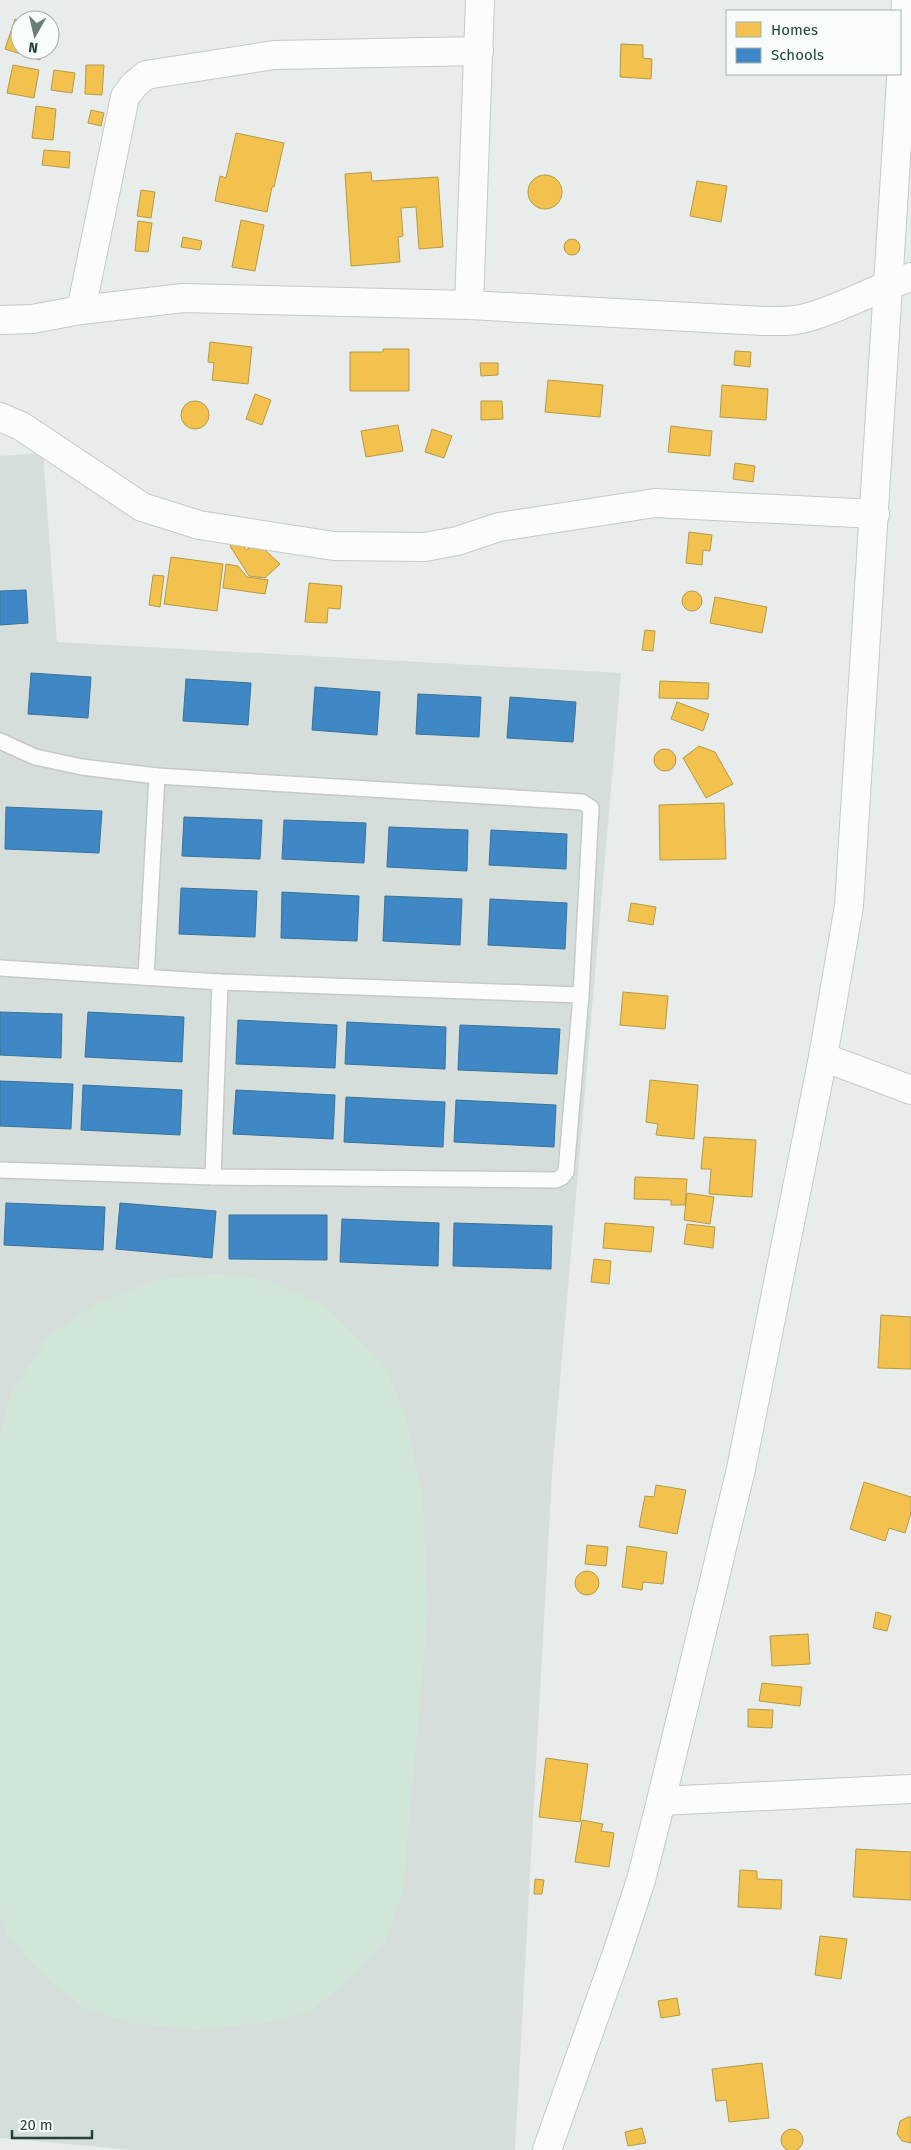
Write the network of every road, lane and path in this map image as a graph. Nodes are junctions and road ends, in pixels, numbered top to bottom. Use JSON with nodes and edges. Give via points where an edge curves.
{"nodes":[{"id":1,"x":480,"y":0,"type":"edge"},
{"id":2,"x":906,"y":0,"type":"edge"},
{"id":3,"x":479,"y":51,"type":"junction"},
{"id":4,"x":900,"y":280,"type":"edge"},
{"id":5,"x":469,"y":305,"type":"junction"},
{"id":6,"x":81,"y":310,"type":"junction"},
{"id":7,"x":0,"y":320,"type":"edge"},
{"id":8,"x":0,"y":417,"type":"edge"},
{"id":9,"x":875,"y":514,"type":"junction"},
{"id":10,"x":0,"y":741,"type":"edge"},
{"id":11,"x":157,"y":776,"type":"junction"},
{"id":12,"x":0,"y":968,"type":"edge"},
{"id":13,"x":146,"y":977,"type":"junction"},
{"id":14,"x":220,"y":982,"type":"junction"},
{"id":15,"x":581,"y":995,"type":"junction"},
{"id":16,"x":823,"y":1057,"type":"junction"},
{"id":17,"x":911,"y":1090,"type":"edge"},
{"id":18,"x":0,"y":1170,"type":"edge"},
{"id":19,"x":213,"y":1177,"type":"junction"},
{"id":20,"x":911,"y":1789,"type":"edge"},
{"id":21,"x":661,"y":1801,"type":"junction"},
{"id":22,"x":547,"y":2150,"type":"edge"}],
"edges":[{"from":1,"to":3,"type":"street"},
{"from":2,"to":4,"type":"street"},
{"from":3,"to":5,"type":"street"},
{"from":3,"to":6,"type":"street","via":[[274,55],[146,75],[125,97]]},
{"from":4,"to":5,"type":"street","via":[[809,317],[790,321]]},
{"from":4,"to":9,"type":"street"},
{"from":5,"to":6,"type":"street","via":[[183,298]]},
{"from":6,"to":7,"type":"street","via":[[32,319]]},
{"from":8,"to":9,"type":"street","via":[[21,426],[142,507],[199,525],[334,546],[425,547],[457,541],[499,527],[655,503]]},
{"from":9,"to":16,"type":"street","via":[[852,877]]},
{"from":10,"to":11,"type":"lane","via":[[35,757],[82,767]]},
{"from":11,"to":13,"type":"lane"},
{"from":11,"to":15,"type":"lane","via":[[587,804],[591,808]]},
{"from":12,"to":13,"type":"lane"},
{"from":13,"to":14,"type":"lane"},
{"from":14,"to":15,"type":"lane"},
{"from":14,"to":19,"type":"lane"},
{"from":15,"to":19,"type":"lane","via":[[566,1172],[556,1180]]},
{"from":16,"to":17,"type":"street"},
{"from":16,"to":21,"type":"street","via":[[741,1469]]},
{"from":18,"to":19,"type":"lane"},
{"from":20,"to":21,"type":"street"},
{"from":21,"to":22,"type":"street","via":[[617,1953]]}]}
